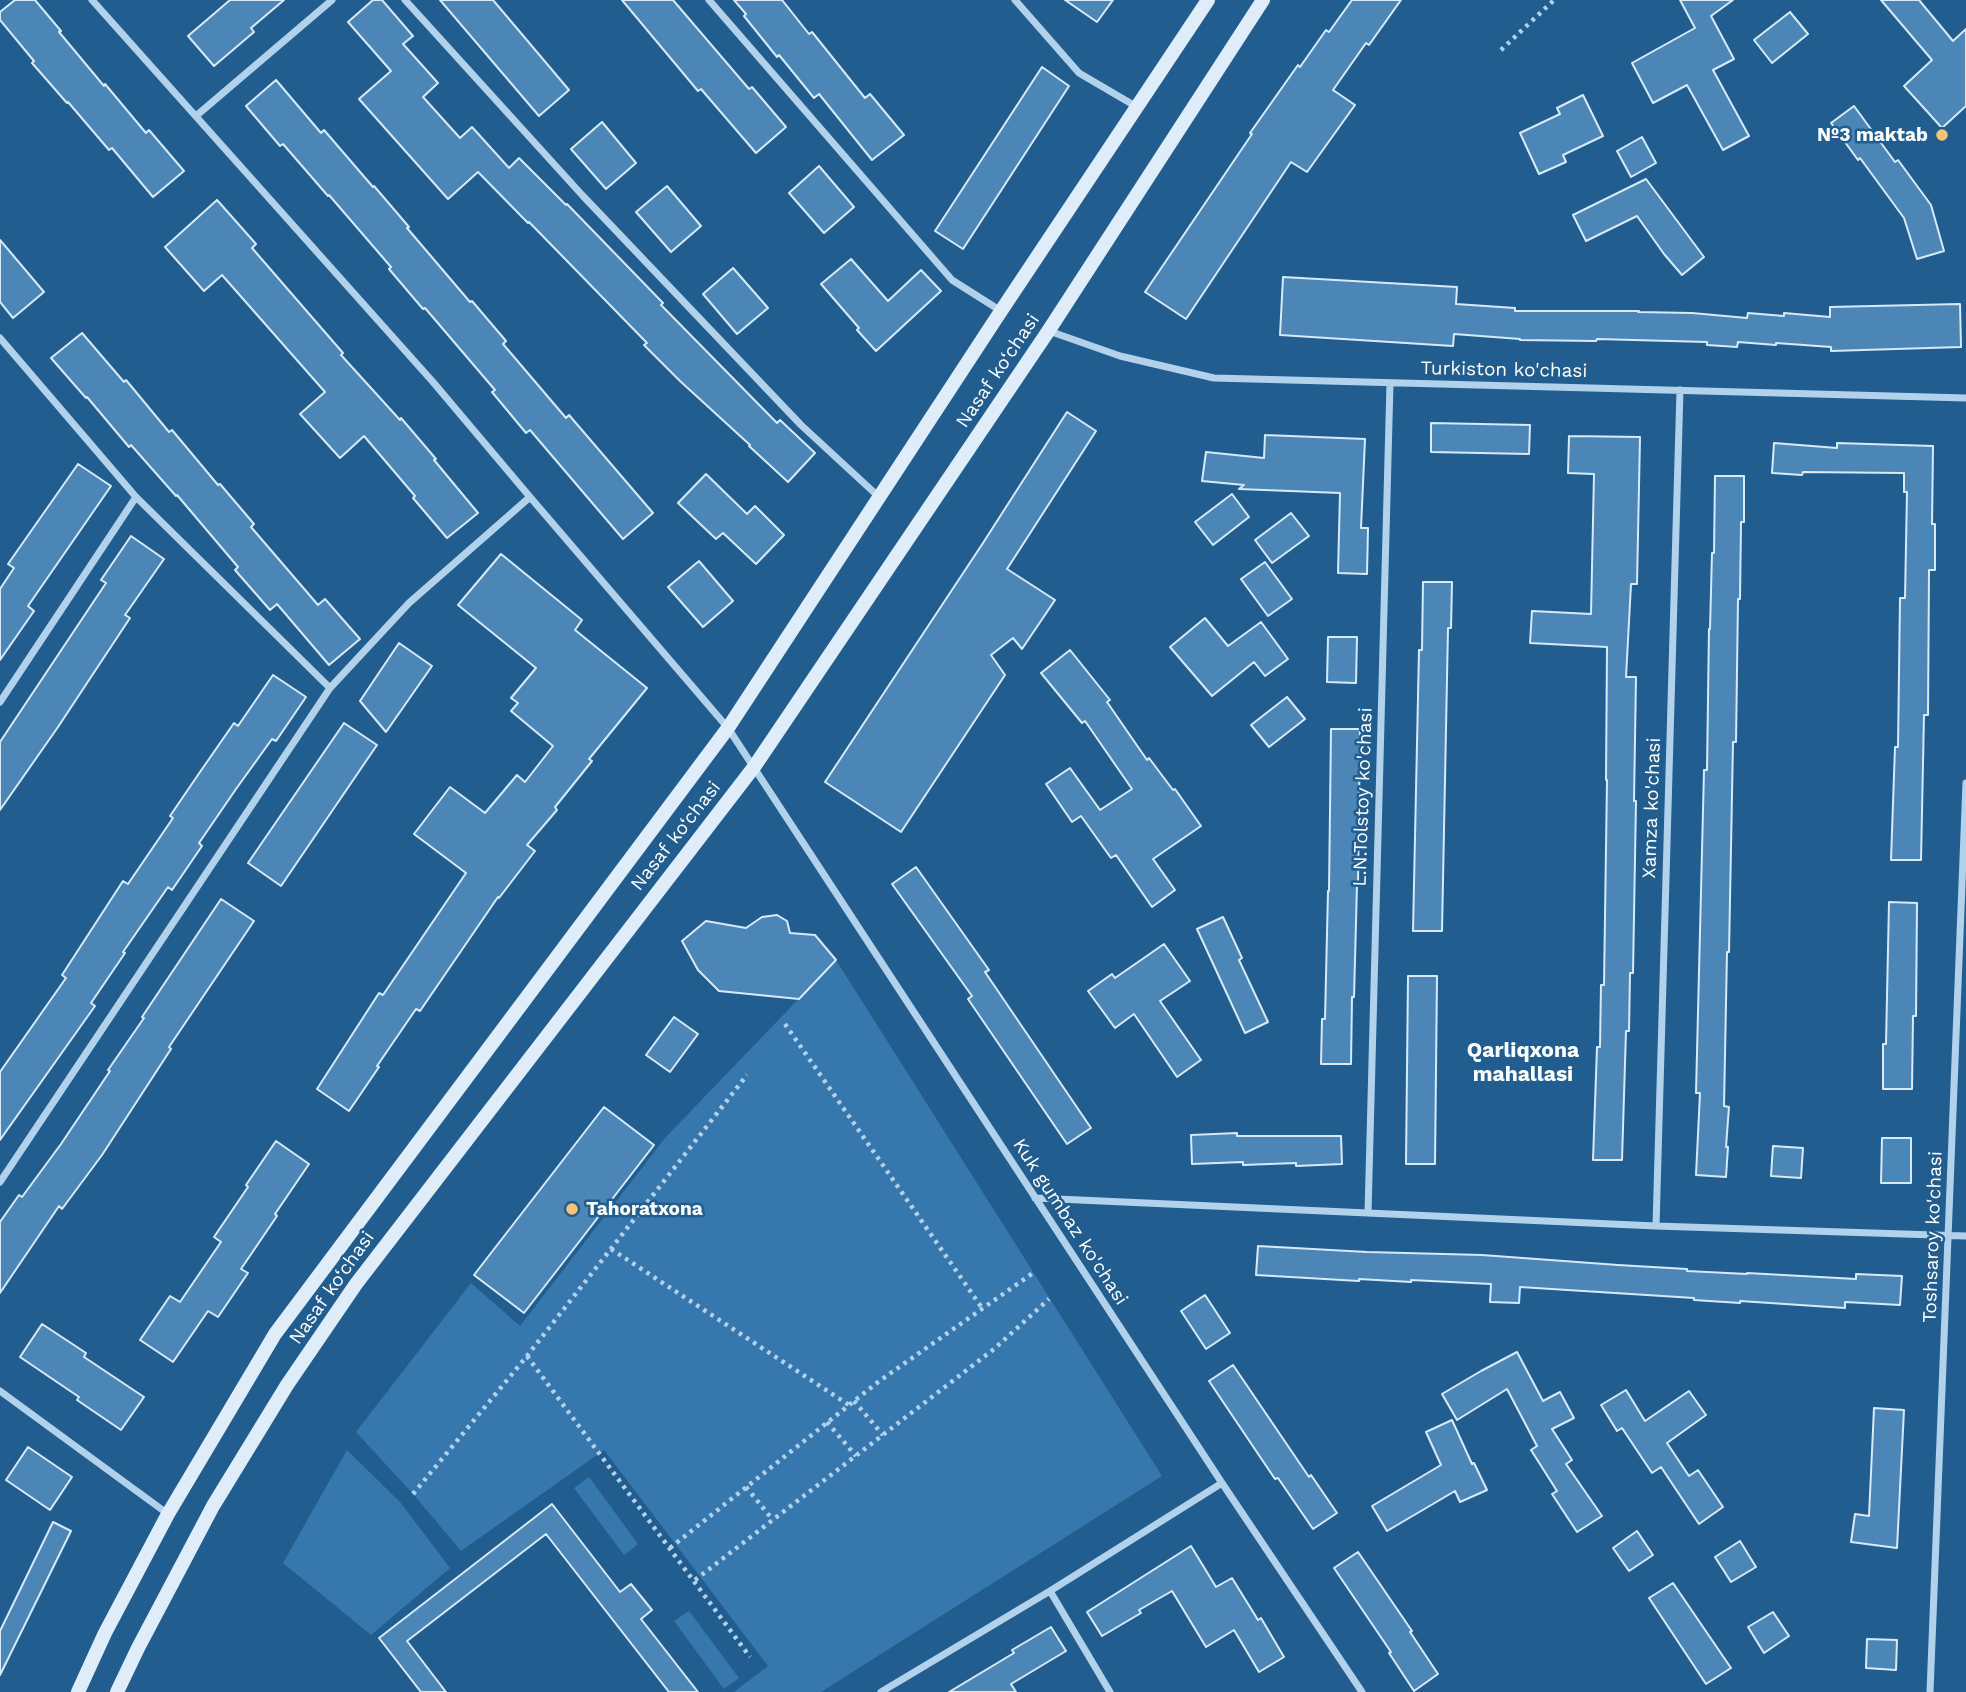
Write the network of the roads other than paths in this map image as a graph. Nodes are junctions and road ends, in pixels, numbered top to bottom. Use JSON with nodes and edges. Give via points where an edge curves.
{"nodes":[{"id":1,"x":92,"y":0,"type":"edge"},
{"id":2,"x":332,"y":0,"type":"edge"},
{"id":3,"x":405,"y":0,"type":"edge"},
{"id":4,"x":709,"y":0,"type":"edge"},
{"id":5,"x":1015,"y":0,"type":"edge"},
{"id":6,"x":1208,"y":0,"type":"edge"},
{"id":7,"x":1263,"y":0,"type":"edge"},
{"id":8,"x":1138,"y":107,"type":"junction"},
{"id":9,"x":196,"y":116,"type":"junction"},
{"id":10,"x":1001,"y":311,"type":"junction"},
{"id":11,"x":1049,"y":330,"type":"junction"},
{"id":12,"x":0,"y":338,"type":"edge"},
{"id":13,"x":1390,"y":383,"type":"junction"},
{"id":14,"x":1680,"y":390,"type":"junction"},
{"id":15,"x":1966,"y":398,"type":"edge"},
{"id":16,"x":530,"y":497,"type":"junction"},
{"id":17,"x":879,"y":497,"type":"junction"},
{"id":18,"x":136,"y":498,"type":"junction"},
{"id":19,"x":330,"y":688,"type":"junction"},
{"id":20,"x":0,"y":702,"type":"edge"},
{"id":21,"x":728,"y":728,"type":"junction"},
{"id":22,"x":754,"y":767,"type":"junction"},
{"id":23,"x":1966,"y":783,"type":"edge"},
{"id":24,"x":0,"y":1182,"type":"edge"},
{"id":25,"x":1035,"y":1198,"type":"junction"},
{"id":26,"x":1368,"y":1213,"type":"junction"},
{"id":27,"x":1656,"y":1226,"type":"junction"},
{"id":28,"x":1949,"y":1236,"type":"junction"},
{"id":29,"x":1966,"y":1236,"type":"edge"},
{"id":30,"x":0,"y":1391,"type":"edge"},
{"id":31,"x":1222,"y":1483,"type":"junction"},
{"id":32,"x":168,"y":1514,"type":"junction"},
{"id":33,"x":1050,"y":1591,"type":"junction"},
{"id":34,"x":78,"y":1692,"type":"edge"},
{"id":35,"x":117,"y":1692,"type":"edge"},
{"id":36,"x":881,"y":1692,"type":"edge"},
{"id":37,"x":1110,"y":1692,"type":"edge"},
{"id":38,"x":1362,"y":1692,"type":"edge"},
{"id":39,"x":1930,"y":1692,"type":"edge"}],
"edges":[{"from":1,"to":9,"type":"street","name":"Kuk gumbaz ko'chasi"},
{"from":2,"to":9,"type":"street"},
{"from":3,"to":17,"type":"street","via":[[800,425]]},
{"from":4,"to":10,"type":"street","via":[[952,280]]},
{"from":5,"to":8,"type":"street","via":[[1079,73]]},
{"from":6,"to":8,"type":"main road","name":"Nasaf ko‘chasi"},
{"from":7,"to":11,"type":"main road","name":"Nasaf ko‘chasi"},
{"from":8,"to":10,"type":"main road","name":"Nasaf ko‘chasi"},
{"from":9,"to":16,"type":"street","name":"Kuk gumbaz ko'chasi"},
{"from":10,"to":17,"type":"main road","name":"Nasaf ko‘chasi"},
{"from":11,"to":13,"type":"street","name":"Turkiston ko'chasi","via":[[1120,356],[1214,378]]},
{"from":11,"to":22,"type":"main road","name":"Nasaf ko‘chasi"},
{"from":12,"to":18,"type":"street"},
{"from":13,"to":14,"type":"street","name":"Turkiston ko'chasi"},
{"from":13,"to":26,"type":"street","name":"L.N.Tolstoy ko'chasi"},
{"from":14,"to":15,"type":"street","name":"Turkiston ko'chasi"},
{"from":14,"to":27,"type":"street","name":"Xamza ko'chasi"},
{"from":16,"to":19,"type":"street","via":[[409,603]]},
{"from":16,"to":21,"type":"street","name":"Kuk gumbaz ko'chasi"},
{"from":17,"to":21,"type":"main road","name":"Nasaf ko‘chasi"},
{"from":18,"to":19,"type":"street"},
{"from":18,"to":20,"type":"street"},
{"from":19,"to":24,"type":"street"},
{"from":21,"to":22,"type":"street","name":"Kuk gumbaz ko'chasi"},
{"from":21,"to":32,"type":"main road","name":"Nasaf ko‘chasi","via":[[275,1334]]},
{"from":22,"to":25,"type":"street","name":"Kuk gumbaz ko'chasi"},
{"from":22,"to":35,"type":"main road","name":"Nasaf ko‘chasi","via":[[356,1284],[213,1506]]},
{"from":23,"to":28,"type":"street","name":"Toshsaroy ko'chasi"},
{"from":25,"to":26,"type":"street"},
{"from":25,"to":31,"type":"street","name":"Kuk gumbaz ko'chasi"},
{"from":26,"to":27,"type":"street"},
{"from":27,"to":28,"type":"street"},
{"from":28,"to":29,"type":"street"},
{"from":28,"to":39,"type":"street","name":"Toshsaroy ko'chasi"},
{"from":30,"to":32,"type":"street"},
{"from":31,"to":33,"type":"street"},
{"from":31,"to":38,"type":"street","name":"Kuk gumbaz ko'chasi"},
{"from":32,"to":34,"type":"main road","name":"Nasaf ko‘chasi"},
{"from":33,"to":36,"type":"street"},
{"from":33,"to":37,"type":"street"}]}
